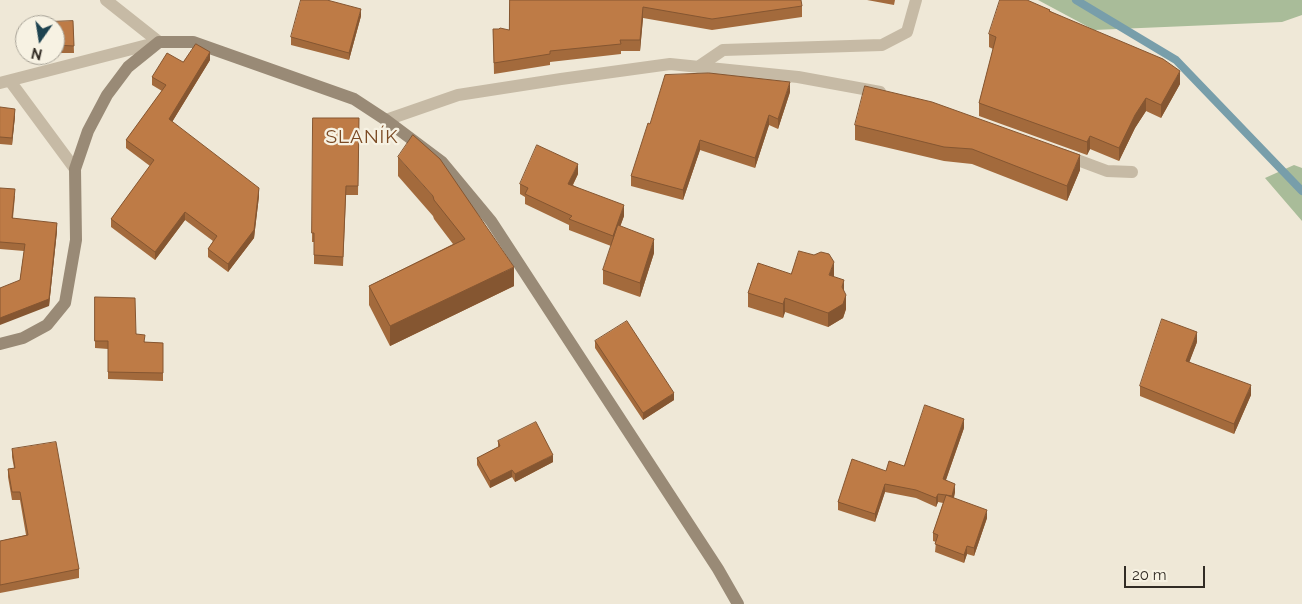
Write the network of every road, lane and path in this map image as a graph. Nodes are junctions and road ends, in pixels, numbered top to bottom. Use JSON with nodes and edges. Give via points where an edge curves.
{"nodes":[{"id":1,"x":106,"y":0,"type":"edge"},
{"id":2,"x":916,"y":0,"type":"edge"},
{"id":3,"x":159,"y":42,"type":"junction"},
{"id":4,"x":698,"y":67,"type":"junction"},
{"id":5,"x":5,"y":82,"type":"edge"},
{"id":6,"x":890,"y":94,"type":"edge"},
{"id":7,"x":386,"y":120,"type":"junction"},
{"id":8,"x":1054,"y":151,"type":"edge"},
{"id":9,"x":75,"y":169,"type":"junction"},
{"id":10,"x":1132,"y":172,"type":"dead end"},
{"id":11,"x":0,"y":344,"type":"edge"},
{"id":12,"x":738,"y":604,"type":"edge"}],
"edges":[{"from":1,"to":3,"type":"street"},
{"from":2,"to":4,"type":"street","via":[[907,32],[882,45],[723,50]]},
{"from":3,"to":5,"type":"street"},
{"from":3,"to":7,"type":"street","via":[[192,42],[236,57],[354,99]]},
{"from":3,"to":9,"type":"street","via":[[128,67],[108,95],[88,131]]},
{"from":4,"to":6,"type":"street","via":[[798,77]]},
{"from":4,"to":7,"type":"street","via":[[670,64],[458,95]]},
{"from":5,"to":9,"type":"street"},
{"from":7,"to":12,"type":"street","via":[[442,162],[492,221],[718,568]]},
{"from":8,"to":10,"type":"street","via":[[1107,171]]},
{"from":9,"to":11,"type":"street","via":[[76,240],[65,303],[47,325],[23,338]]}]}
